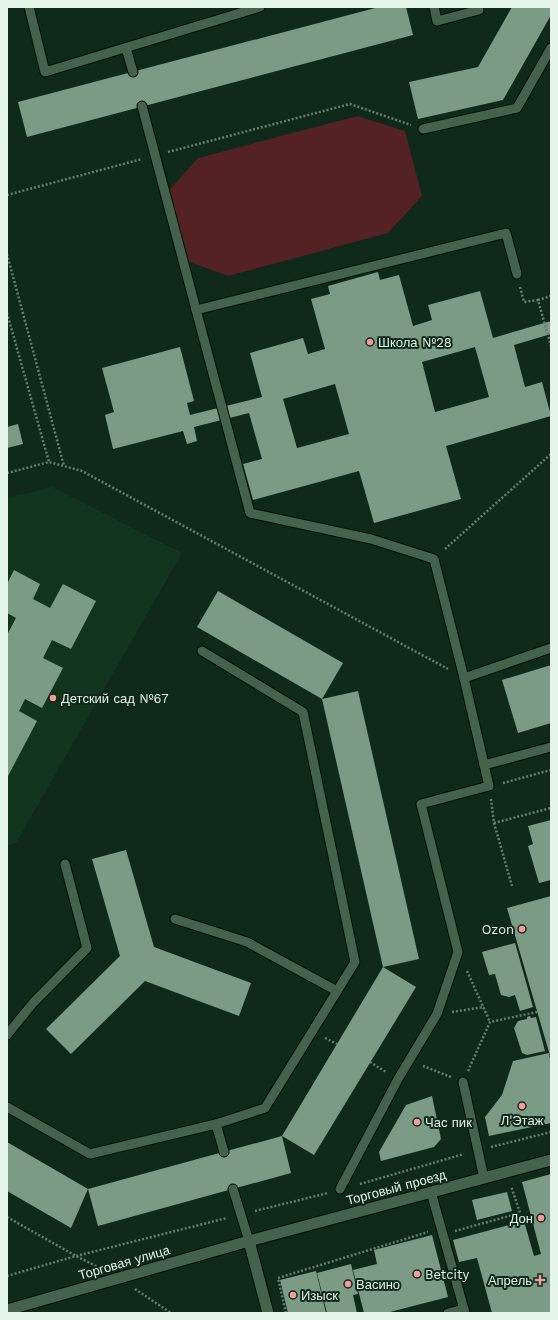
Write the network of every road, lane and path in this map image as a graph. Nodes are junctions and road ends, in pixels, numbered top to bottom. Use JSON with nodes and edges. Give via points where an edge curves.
{"nodes":[{"id":1,"x":29,"y":7,"type":"edge"},
{"id":2,"x":260,"y":7,"type":"edge"},
{"id":3,"x":434,"y":7,"type":"edge"},
{"id":4,"x":479,"y":10,"type":"dead end"},
{"id":5,"x":233,"y":11,"type":"edge"},
{"id":6,"x":126,"y":48,"type":"junction"},
{"id":7,"x":551,"y":48,"type":"edge"},
{"id":8,"x":133,"y":72,"type":"dead end"},
{"id":9,"x":142,"y":106,"type":"dead end"},
{"id":10,"x":423,"y":129,"type":"joint"},
{"id":11,"x":155,"y":155,"type":"junction"},
{"id":12,"x":7,"y":195,"type":"edge"},
{"id":13,"x":7,"y":254,"type":"edge"},
{"id":14,"x":517,"y":274,"type":"joint"},
{"id":15,"x":551,"y":296,"type":"edge"},
{"id":16,"x":538,"y":300,"type":"junction"},
{"id":17,"x":196,"y":310,"type":"junction"},
{"id":18,"x":7,"y":313,"type":"edge"},
{"id":19,"x":551,"y":346,"type":"edge"},
{"id":20,"x":551,"y":454,"type":"edge"},
{"id":21,"x":49,"y":462,"type":"junction"},
{"id":22,"x":64,"y":466,"type":"junction"},
{"id":23,"x":7,"y":473,"type":"edge"},
{"id":24,"x":434,"y":559,"type":"junction"},
{"id":25,"x":551,"y":648,"type":"edge"},
{"id":26,"x":202,"y":651,"type":"dead end"},
{"id":27,"x":464,"y":678,"type":"junction"},
{"id":28,"x":551,"y":747,"type":"edge"},
{"id":29,"x":484,"y":765,"type":"junction"},
{"id":30,"x":551,"y":770,"type":"edge"},
{"id":31,"x":490,"y":786,"type":"junction"},
{"id":32,"x":551,"y":808,"type":"edge"},
{"id":33,"x":494,"y":823,"type":"junction"},
{"id":34,"x":65,"y":864,"type":"dead end"},
{"id":35,"x":512,"y":886,"type":"dead end"},
{"id":36,"x":175,"y":919,"type":"dead end"},
{"id":37,"x":458,"y":952,"type":"junction"},
{"id":38,"x":337,"y":991,"type":"junction"},
{"id":39,"x":484,"y":1007,"type":"junction"},
{"id":40,"x":537,"y":1012,"type":"dead end"},
{"id":41,"x":437,"y":1014,"type":"junction"},
{"id":42,"x":490,"y":1022,"type":"junction"},
{"id":43,"x":7,"y":1035,"type":"edge"},
{"id":44,"x":409,"y":1060,"type":"junction"},
{"id":45,"x":370,"y":1062,"type":"dead end"},
{"id":46,"x":398,"y":1079,"type":"junction"},
{"id":47,"x":463,"y":1082,"type":"junction"},
{"id":48,"x":7,"y":1107,"type":"edge"},
{"id":49,"x":216,"y":1124,"type":"junction"},
{"id":50,"x":551,"y":1132,"type":"edge"},
{"id":51,"x":478,"y":1151,"type":"junction"},
{"id":52,"x":224,"y":1152,"type":"dead end"},
{"id":53,"x":551,"y":1160,"type":"edge"},
{"id":54,"x":507,"y":1172,"type":"junction"},
{"id":55,"x":484,"y":1178,"type":"junction"},
{"id":56,"x":233,"y":1189,"type":"dead end"},
{"id":57,"x":340,"y":1190,"type":"junction"},
{"id":58,"x":431,"y":1192,"type":"junction"},
{"id":59,"x":241,"y":1214,"type":"junction"},
{"id":60,"x":7,"y":1217,"type":"edge"},
{"id":61,"x":443,"y":1235,"type":"junction"},
{"id":62,"x":249,"y":1241,"type":"junction"},
{"id":63,"x":76,"y":1256,"type":"junction"},
{"id":64,"x":7,"y":1276,"type":"edge"},
{"id":65,"x":119,"y":1278,"type":"junction"},
{"id":66,"x":7,"y":1310,"type":"edge"},
{"id":67,"x":465,"y":1311,"type":"edge"},
{"id":68,"x":171,"y":1313,"type":"edge"},
{"id":69,"x":268,"y":1313,"type":"edge"},
{"id":70,"x":286,"y":1313,"type":"edge"},
{"id":71,"x":448,"y":1313,"type":"edge"}],
"edges":[{"from":1,"to":6,"type":"lane","via":[[44,72]]},
{"from":2,"to":5,"type":"lane"},
{"from":3,"to":4,"type":"lane","via":[[437,21]]},
{"from":5,"to":6,"type":"lane"},
{"from":6,"to":8,"type":"lane"},
{"from":7,"to":10,"type":"lane","via":[[517,108]]},
{"from":9,"to":11,"type":"lane"},
{"from":10,"to":11,"type":"path","via":[[350,104]]},
{"from":11,"to":12,"type":"path"},
{"from":11,"to":17,"type":"lane"},
{"from":13,"to":22,"type":"path"},
{"from":14,"to":16,"type":"path","via":[[524,302]]},
{"from":14,"to":17,"type":"lane","via":[[506,232]]},
{"from":15,"to":16,"type":"path"},
{"from":16,"to":19,"type":"path"},
{"from":17,"to":24,"type":"lane","via":[[250,513],[371,538]]},
{"from":18,"to":21,"type":"path"},
{"from":20,"to":24,"type":"path"},
{"from":21,"to":22,"type":"path"},
{"from":21,"to":23,"type":"path"},
{"from":22,"to":27,"type":"path","via":[[82,471]]},
{"from":24,"to":27,"type":"lane"},
{"from":25,"to":27,"type":"lane"},
{"from":26,"to":38,"type":"lane","via":[[303,712],[355,962]]},
{"from":27,"to":29,"type":"lane"},
{"from":28,"to":29,"type":"lane"},
{"from":29,"to":31,"type":"lane"},
{"from":30,"to":31,"type":"path"},
{"from":31,"to":33,"type":"path"},
{"from":31,"to":37,"type":"lane","via":[[421,804]]},
{"from":32,"to":33,"type":"path"},
{"from":33,"to":35,"type":"path"},
{"from":34,"to":43,"type":"lane","via":[[87,948],[33,1003]]},
{"from":36,"to":38,"type":"lane","via":[[247,942]]},
{"from":37,"to":39,"type":"path"},
{"from":37,"to":41,"type":"lane"},
{"from":38,"to":49,"type":"lane","via":[[265,1108]]},
{"from":39,"to":41,"type":"path"},
{"from":39,"to":42,"type":"path"},
{"from":40,"to":42,"type":"path"},
{"from":41,"to":44,"type":"lane"},
{"from":42,"to":47,"type":"path"},
{"from":44,"to":46,"type":"lane"},
{"from":44,"to":47,"type":"path"},
{"from":45,"to":46,"type":"path"},
{"from":46,"to":57,"type":"lane"},
{"from":47,"to":51,"type":"lane"},
{"from":48,"to":49,"type":"lane","via":[[90,1154]]},
{"from":49,"to":52,"type":"lane"},
{"from":50,"to":51,"type":"path"},
{"from":51,"to":55,"type":"lane"},
{"from":51,"to":57,"type":"path"},
{"from":53,"to":54,"type":"street","name":"Торговый проезд"},
{"from":54,"to":55,"type":"street","name":"Торговый проезд"},
{"from":54,"to":61,"type":"path","via":[[520,1213]]},
{"from":55,"to":58,"type":"street","name":"Торговый проезд"},
{"from":56,"to":59,"type":"lane"},
{"from":57,"to":59,"type":"path"},
{"from":58,"to":61,"type":"lane"},
{"from":58,"to":62,"type":"street","name":"Торговый проезд"},
{"from":59,"to":62,"type":"lane"},
{"from":59,"to":63,"type":"path"},
{"from":60,"to":63,"type":"path"},
{"from":61,"to":67,"type":"lane"},
{"from":61,"to":70,"type":"path","via":[[433,1231],[278,1278]]},
{"from":62,"to":65,"type":"street","name":"Торговая улица"},
{"from":62,"to":69,"type":"street"},
{"from":63,"to":64,"type":"path"},
{"from":63,"to":65,"type":"path"},
{"from":65,"to":66,"type":"street","name":"Торговая улица"},
{"from":65,"to":68,"type":"path"},
{"from":67,"to":71,"type":"lane"}]}
